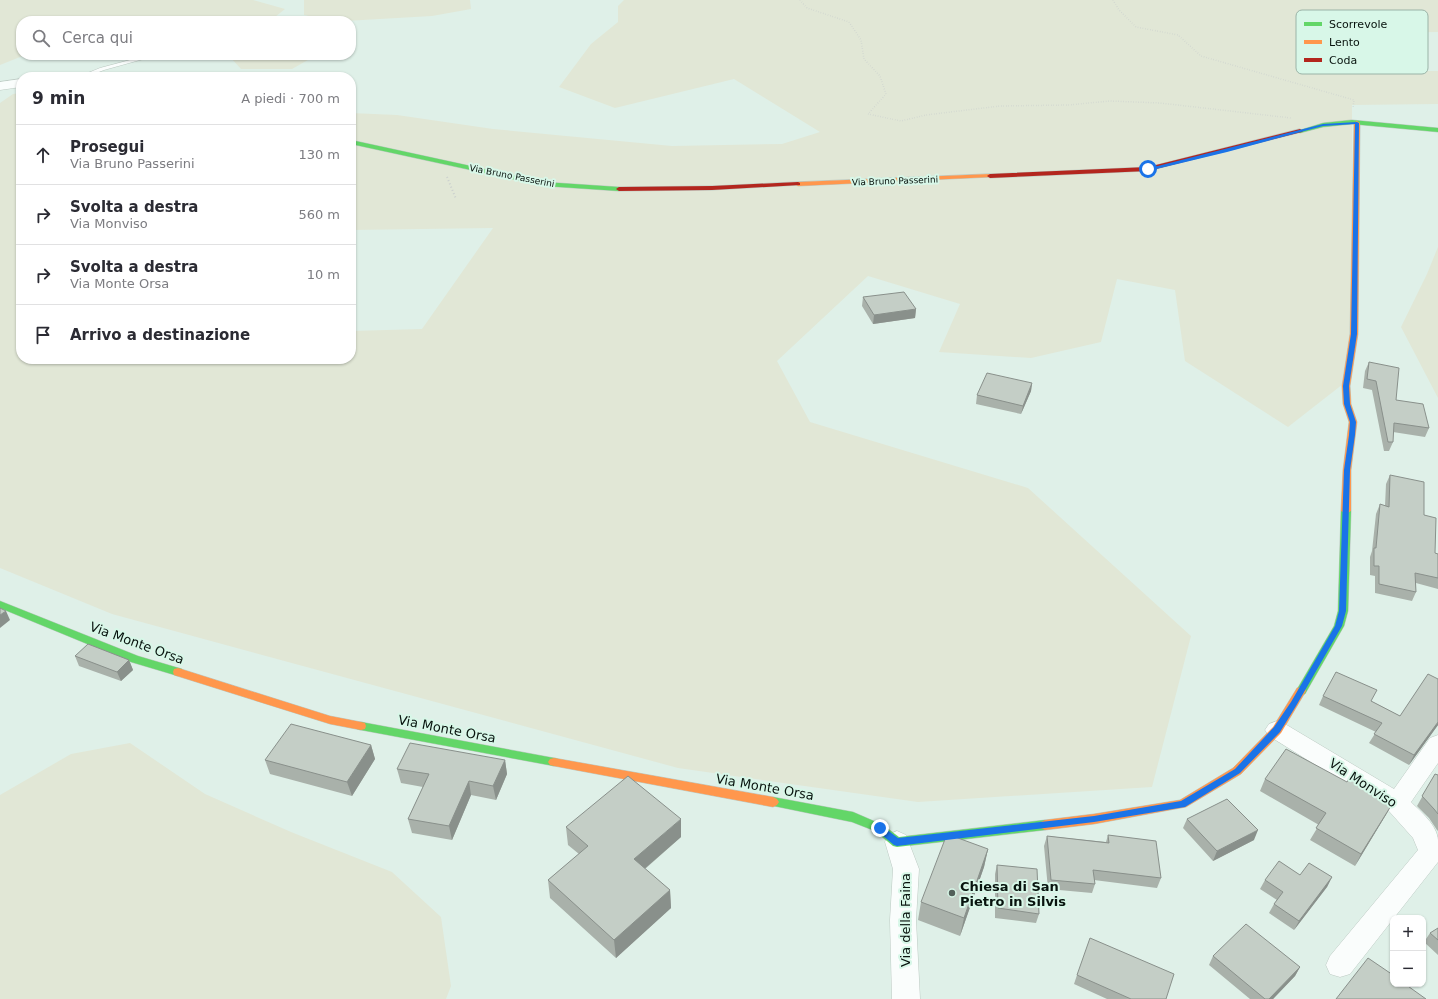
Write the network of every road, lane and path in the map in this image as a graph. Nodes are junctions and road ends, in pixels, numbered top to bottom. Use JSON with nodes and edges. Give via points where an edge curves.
{"nodes":[{"id":1,"x":800,"y":0,"type":"edge"},
{"id":2,"x":1113,"y":0,"type":"edge"},
{"id":3,"x":136,"y":60,"type":"edge"},
{"id":4,"x":94,"y":72,"type":"edge"},
{"id":5,"x":16,"y":84,"type":"edge"},
{"id":6,"x":0,"y":86,"type":"edge"},
{"id":7,"x":1352,"y":112,"type":"dead end"},
{"id":8,"x":1296,"y":118,"type":"dead end"},
{"id":9,"x":1357,"y":123,"type":"junction"},
{"id":10,"x":1438,"y":130,"type":"edge"},
{"id":11,"x":356,"y":143,"type":"edge"},
{"id":12,"x":441,"y":161,"type":"junction"},
{"id":13,"x":456,"y":199,"type":"dead end"},
{"id":14,"x":0,"y":604,"type":"edge"},
{"id":15,"x":1277,"y":730,"type":"junction"},
{"id":16,"x":1438,"y":744,"type":"edge"},
{"id":17,"x":1397,"y":803,"type":"junction"},
{"id":18,"x":897,"y":842,"type":"junction"},
{"id":19,"x":1340,"y":965,"type":"dead end"},
{"id":20,"x":906,"y":999,"type":"edge"}],
"edges":[{"from":1,"to":8,"type":"path","via":[[807,8],[849,22],[861,40],[864,59],[880,76],[886,94],[868,114],[901,121],[926,115],[1000,106],[1068,105],[1110,101],[1160,103]]},
{"from":2,"to":7,"type":"path","via":[[1136,27],[1178,35],[1201,56],[1354,100]]},
{"from":3,"to":4,"type":"lane"},
{"from":5,"to":6,"type":"street"},
{"from":9,"to":10,"type":"street","name":"Via Bruno Passerini"},
{"from":9,"to":12,"type":"street","name":"Via Bruno Passerini","via":[[1323,125],[1148,169],[1055,174],[712,188],[621,189],[544,184]]},
{"from":9,"to":15,"type":"street","via":[[1354,334],[1346,386],[1353,428],[1347,470],[1343,611],[1339,626]]},
{"from":11,"to":12,"type":"street","name":"Via Bruno Passerini"},
{"from":12,"to":13,"type":"path"},
{"from":14,"to":18,"type":"street","name":"Via Monte Orsa","via":[[135,658],[330,720],[853,816],[880,828]]},
{"from":15,"to":17,"type":"street","name":"Via Monviso"},
{"from":15,"to":18,"type":"street","via":[[1237,771],[1182,804],[1094,819]]},
{"from":16,"to":17,"type":"street"},
{"from":17,"to":19,"type":"street","name":"Via Monviso","via":[[1423,832],[1431,852]]},
{"from":18,"to":20,"type":"street","name":"Via della Faina","via":[[906,869],[903,920]]}]}
